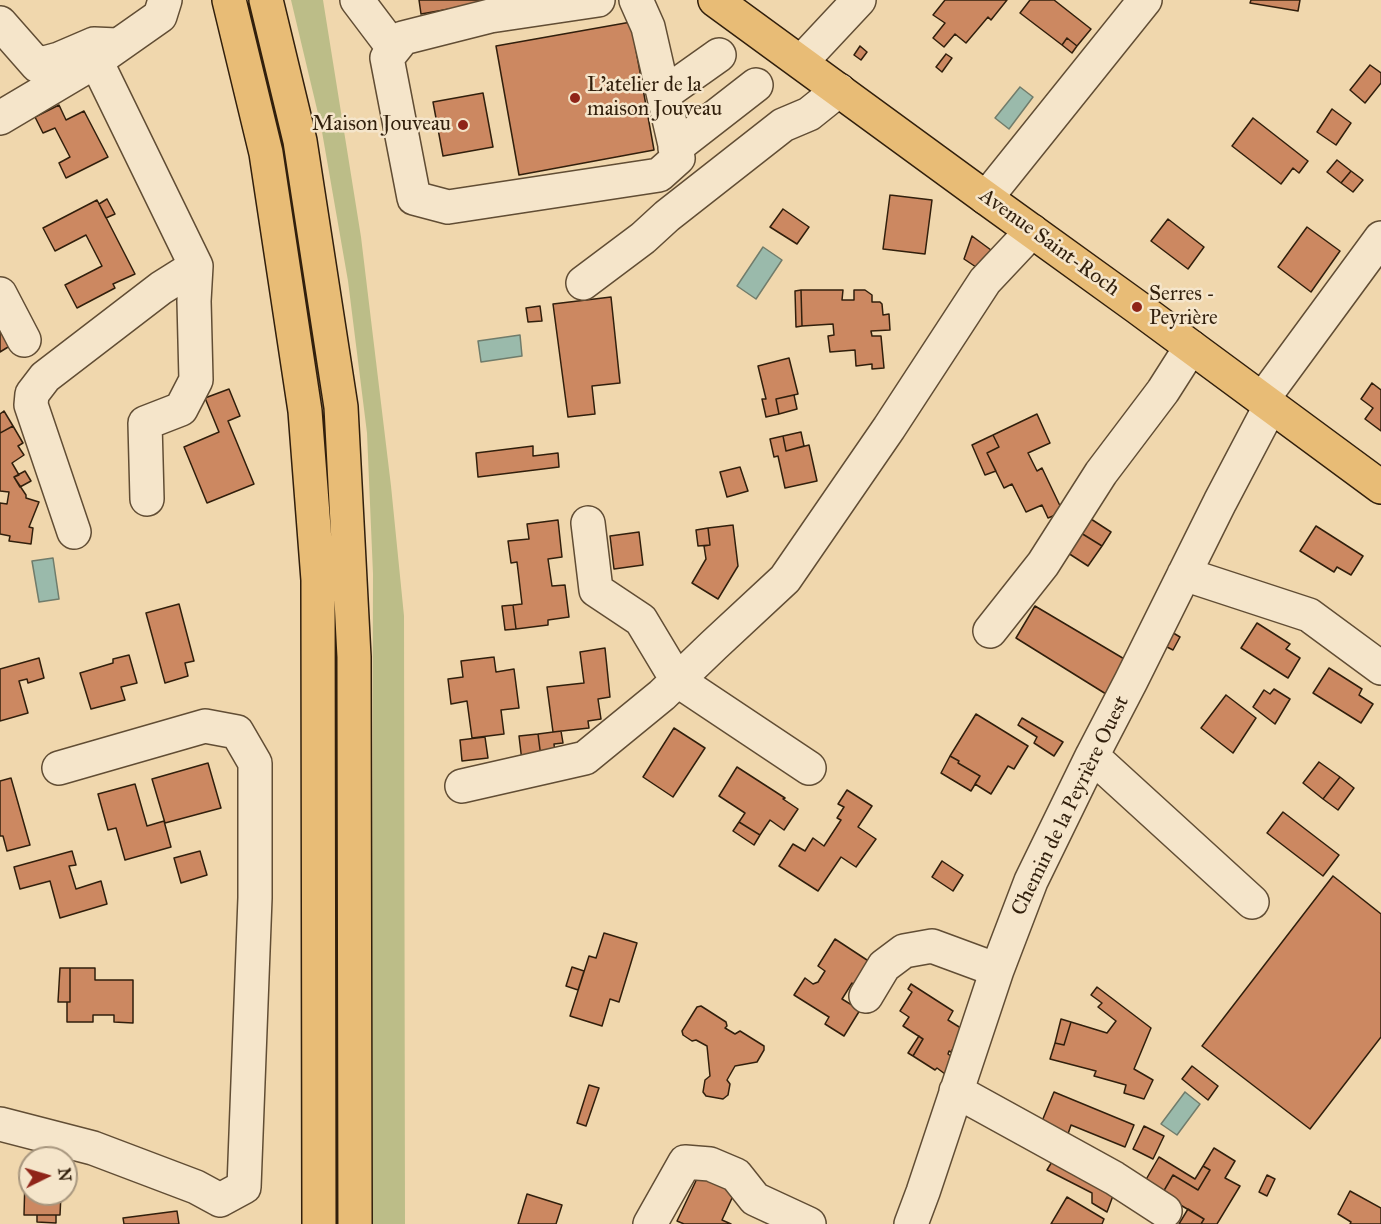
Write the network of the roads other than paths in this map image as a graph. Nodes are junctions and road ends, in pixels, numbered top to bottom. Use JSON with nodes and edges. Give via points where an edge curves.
{"nodes":[{"id":1,"x":165,"y":0,"type":"edge"},
{"id":2,"x":229,"y":0,"type":"edge"},
{"id":3,"x":266,"y":0,"type":"edge"},
{"id":4,"x":357,"y":0,"type":"edge"},
{"id":5,"x":598,"y":0,"type":"edge"},
{"id":6,"x":636,"y":0,"type":"edge"},
{"id":7,"x":715,"y":0,"type":"edge"},
{"id":8,"x":859,"y":0,"type":"edge"},
{"id":9,"x":1145,"y":0,"type":"edge"},
{"id":10,"x":0,"y":23,"type":"edge"},
{"id":11,"x":394,"y":49,"type":"junction"},
{"id":12,"x":107,"y":53,"type":"junction"},
{"id":13,"x":719,"y":55,"type":"dead end"},
{"id":14,"x":801,"y":62,"type":"junction"},
{"id":15,"x":37,"y":65,"type":"junction"},
{"id":16,"x":756,"y":85,"type":"dead end"},
{"id":17,"x":839,"y":90,"type":"junction"},
{"id":18,"x":0,"y":93,"type":"edge"},
{"id":19,"x":664,"y":94,"type":"junction"},
{"id":20,"x":0,"y":118,"type":"edge"},
{"id":21,"x":675,"y":148,"type":"junction"},
{"id":22,"x":986,"y":198,"type":"junction"},
{"id":23,"x":1032,"y":231,"type":"junction"},
{"id":24,"x":1381,"y":238,"type":"edge"},
{"id":25,"x":196,"y":266,"type":"junction"},
{"id":26,"x":583,"y":283,"type":"dead end"},
{"id":27,"x":0,"y":294,"type":"edge"},
{"id":28,"x":24,"y":340,"type":"dead end"},
{"id":29,"x":1191,"y":347,"type":"junction"},
{"id":30,"x":1267,"y":403,"type":"junction"},
{"id":31,"x":1381,"y":488,"type":"edge"},
{"id":32,"x":147,"y":499,"type":"dead end"},
{"id":33,"x":588,"y":523,"type":"dead end"},
{"id":34,"x":74,"y":532,"type":"dead end"},
{"id":35,"x":1184,"y":574,"type":"junction"},
{"id":36,"x":990,"y":631,"type":"dead end"},
{"id":37,"x":1381,"y":668,"type":"edge"},
{"id":38,"x":677,"y":680,"type":"junction"},
{"id":39,"x":1092,"y":756,"type":"junction"},
{"id":40,"x":58,"y":768,"type":"dead end"},
{"id":41,"x":809,"y":768,"type":"dead end"},
{"id":42,"x":462,"y":786,"type":"dead end"},
{"id":43,"x":1252,"y":902,"type":"dead end"},
{"id":44,"x":997,"y":970,"type":"junction"},
{"id":45,"x":866,"y":996,"type":"dead end"},
{"id":46,"x":956,"y":1091,"type":"junction"},
{"id":47,"x":0,"y":1124,"type":"edge"},
{"id":48,"x":1165,"y":1211,"type":"dead end"},
{"id":49,"x":220,"y":1212,"type":"edge"},
{"id":50,"x":319,"y":1224,"type":"edge"},
{"id":51,"x":356,"y":1224,"type":"edge"},
{"id":52,"x":650,"y":1224,"type":"edge"},
{"id":53,"x":809,"y":1224,"type":"edge"},
{"id":54,"x":911,"y":1224,"type":"edge"}],
"edges":[{"from":1,"to":12,"type":"street","via":[[160,15]]},
{"from":2,"to":50,"type":"main road","via":[[272,188],[305,411],[318,580]]},
{"from":3,"to":51,"type":"main road","via":[[300,141],[341,407],[354,657]]},
{"from":4,"to":11,"type":"street"},
{"from":5,"to":11,"type":"street","via":[[490,16],[403,38]]},
{"from":6,"to":19,"type":"street","via":[[648,27]]},
{"from":7,"to":14,"type":"main road","name":"Avenue Saint-Roch"},
{"from":8,"to":14,"type":"street"},
{"from":9,"to":22,"type":"street"},
{"from":10,"to":15,"type":"street"},
{"from":11,"to":21,"type":"street","via":[[387,58],[414,198],[448,207],[659,175],[678,158]]},
{"from":12,"to":15,"type":"street","via":[[94,44]]},
{"from":12,"to":20,"type":"street"},
{"from":12,"to":25,"type":"street"},
{"from":13,"to":19,"type":"street"},
{"from":14,"to":17,"type":"main road","name":"Avenue Saint-Roch"},
{"from":15,"to":18,"type":"street","via":[[24,81]]},
{"from":16,"to":21,"type":"street"},
{"from":17,"to":22,"type":"main road","name":"Avenue Saint-Roch"},
{"from":17,"to":26,"type":"street","via":[[809,114],[783,125]]},
{"from":19,"to":21,"type":"street"},
{"from":22,"to":23,"type":"main road","name":"Avenue Saint-Roch"},
{"from":23,"to":29,"type":"main road","name":"Avenue Saint-Roch"},
{"from":23,"to":38,"type":"street","via":[[985,281],[785,579]]},
{"from":24,"to":30,"type":"street","name":"Chemin de la Peyrière Ouest","via":[[1270,389]]},
{"from":25,"to":32,"type":"street","via":[[196,380],[182,409],[145,423]]},
{"from":25,"to":34,"type":"street","via":[[161,288],[45,377],[32,394],[31,405]]},
{"from":27,"to":28,"type":"street"},
{"from":29,"to":30,"type":"main road","name":"Avenue Saint-Roch"},
{"from":29,"to":36,"type":"street","via":[[1101,473],[1043,564]]},
{"from":30,"to":31,"type":"main road","name":"Avenue Saint-Roch"},
{"from":30,"to":35,"type":"street","name":"Chemin de la Peyrière Ouest"},
{"from":33,"to":38,"type":"street","via":[[596,590],[641,620]]},
{"from":35,"to":37,"type":"street","via":[[1309,615]]},
{"from":35,"to":39,"type":"street","name":"Chemin de la Peyrière Ouest"},
{"from":38,"to":41,"type":"street"},
{"from":38,"to":42,"type":"street","via":[[585,758]]},
{"from":39,"to":43,"type":"street"},
{"from":39,"to":44,"type":"street","name":"Chemin de la Peyrière Ouest","via":[[1031,881]]},
{"from":40,"to":49,"type":"street","via":[[205,726],[237,732],[255,763],[255,898],[244,1187]]},
{"from":44,"to":45,"type":"street","via":[[932,946],[904,951],[884,966]]},
{"from":44,"to":46,"type":"street","name":"Chemin de la Peyrière Ouest"},
{"from":46,"to":48,"type":"street","via":[[1114,1178]]},
{"from":46,"to":54,"type":"street","name":"Chemin de la Peyrière Ouest"},
{"from":47,"to":49,"type":"street","via":[[93,1148],[196,1187]]},
{"from":52,"to":53,"type":"street","via":[[685,1162],[710,1164],[736,1175],[755,1199]]}]}
